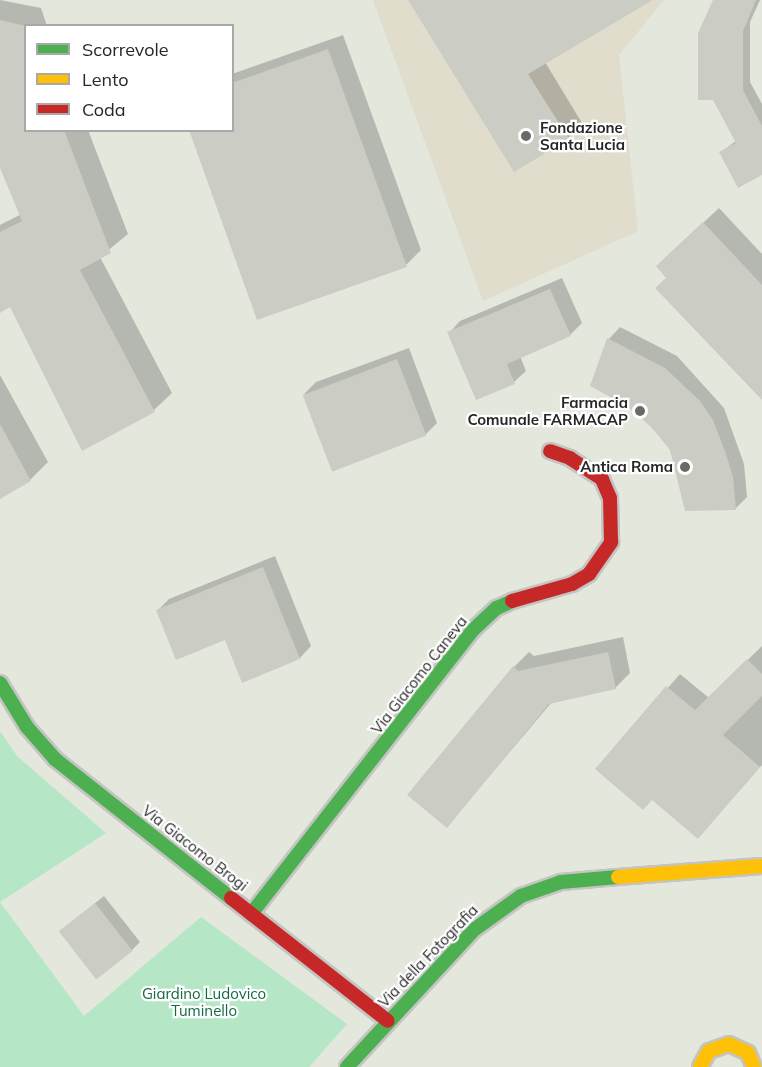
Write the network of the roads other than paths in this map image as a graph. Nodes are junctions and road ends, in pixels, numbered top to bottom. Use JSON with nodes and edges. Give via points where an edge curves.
{"nodes":[{"id":1,"x":550,"y":451,"type":"dead end"},
{"id":2,"x":0,"y":683,"type":"edge"},
{"id":3,"x":762,"y":866,"type":"edge"},
{"id":4,"x":251,"y":914,"type":"junction"},
{"id":5,"x":388,"y":1021,"type":"junction"},
{"id":6,"x":346,"y":1067,"type":"edge"},
{"id":7,"x":700,"y":1067,"type":"edge"},
{"id":8,"x":754,"y":1067,"type":"edge"}],
"edges":[{"from":1,"to":4,"type":"street","name":"Via Giacomo Caneva","via":[[570,458],[602,479],[610,498],[613,523],[611,542],[602,560],[572,584],[531,593],[496,609],[473,630]]},
{"from":2,"to":4,"type":"street","name":"Via Giacomo Brogi","via":[[27,727],[55,759]]},
{"from":3,"to":5,"type":"street","name":"Via della Fotografia","via":[[561,882],[521,896],[475,929]]},
{"from":4,"to":5,"type":"street","name":"Via Giacomo Brogi"},
{"from":5,"to":6,"type":"street","name":"Via della Fotografia"},
{"from":7,"to":8,"type":"street","via":[[709,1051],[729,1044],[748,1053]]}]}
